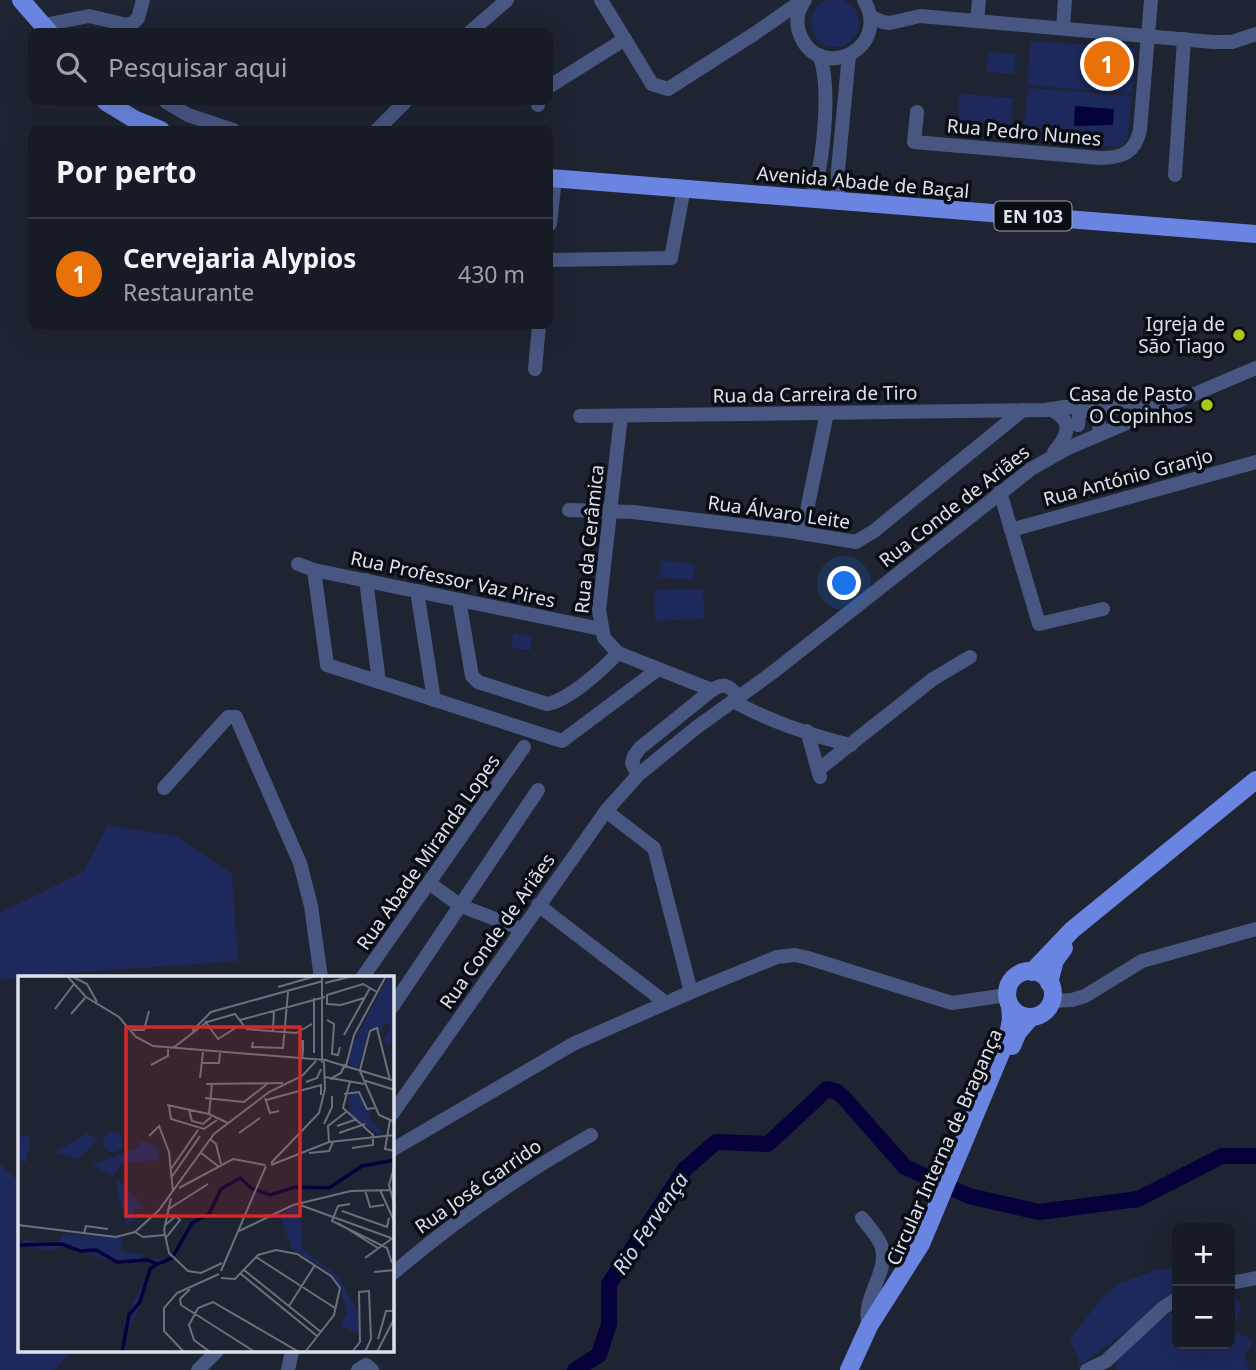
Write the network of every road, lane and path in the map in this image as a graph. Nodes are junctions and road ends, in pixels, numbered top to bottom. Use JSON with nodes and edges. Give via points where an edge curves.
{"nodes":[{"id":1,"x":11,"y":0,"type":"edge"},
{"id":2,"x":22,"y":0,"type":"edge"},
{"id":3,"x":143,"y":0,"type":"edge"},
{"id":4,"x":495,"y":0,"type":"edge"},
{"id":5,"x":507,"y":0,"type":"edge"},
{"id":6,"x":601,"y":0,"type":"edge"},
{"id":7,"x":804,"y":0,"type":"edge"},
{"id":8,"x":864,"y":0,"type":"edge"},
{"id":9,"x":979,"y":0,"type":"edge"},
{"id":10,"x":1065,"y":0,"type":"edge"},
{"id":11,"x":1151,"y":0,"type":"edge"},
{"id":12,"x":871,"y":17,"type":"junction"},
{"id":13,"x":901,"y":21,"type":"junction"},
{"id":14,"x":977,"y":21,"type":"junction"},
{"id":15,"x":797,"y":24,"type":"junction"},
{"id":16,"x":42,"y":28,"type":"edge"},
{"id":17,"x":42,"y":28,"type":"edge"},
{"id":18,"x":47,"y":28,"type":"edge"},
{"id":19,"x":474,"y":28,"type":"edge"},
{"id":20,"x":474,"y":28,"type":"edge"},
{"id":21,"x":1063,"y":28,"type":"junction"},
{"id":22,"x":754,"y":34,"type":"junction"},
{"id":23,"x":1256,"y":34,"type":"edge"},
{"id":24,"x":1148,"y":36,"type":"junction"},
{"id":25,"x":625,"y":38,"type":"junction"},
{"id":26,"x":1184,"y":39,"type":"junction"},
{"id":27,"x":861,"y":46,"type":"junction"},
{"id":28,"x":819,"y":55,"type":"junction"},
{"id":29,"x":849,"y":55,"type":"junction"},
{"id":30,"x":553,"y":84,"type":"edge"},
{"id":31,"x":111,"y":105,"type":"edge"},
{"id":32,"x":126,"y":105,"type":"edge"},
{"id":33,"x":171,"y":105,"type":"edge"},
{"id":34,"x":402,"y":105,"type":"edge"},
{"id":35,"x":916,"y":112,"type":"dead end"},
{"id":36,"x":384,"y":125,"type":"edge"},
{"id":37,"x":152,"y":126,"type":"edge"},
{"id":38,"x":156,"y":126,"type":"edge"},
{"id":39,"x":221,"y":126,"type":"edge"},
{"id":40,"x":1175,"y":175,"type":"dead end"},
{"id":41,"x":553,"y":178,"type":"edge"},
{"id":42,"x":684,"y":188,"type":"junction"},
{"id":43,"x":811,"y":199,"type":"junction"},
{"id":44,"x":838,"y":201,"type":"junction"},
{"id":45,"x":1256,"y":234,"type":"edge"},
{"id":46,"x":553,"y":260,"type":"edge"},
{"id":47,"x":539,"y":329,"type":"edge"},
{"id":48,"x":1256,"y":368,"type":"edge"},
{"id":49,"x":535,"y":369,"type":"dead end"},
{"id":50,"x":1088,"y":407,"type":"junction"},
{"id":51,"x":1166,"y":408,"type":"junction"},
{"id":52,"x":1023,"y":410,"type":"junction"},
{"id":53,"x":1055,"y":412,"type":"junction"},
{"id":54,"x":827,"y":413,"type":"junction"},
{"id":55,"x":580,"y":416,"type":"dead end"},
{"id":56,"x":621,"y":416,"type":"junction"},
{"id":57,"x":1078,"y":425,"type":"junction"},
{"id":58,"x":1095,"y":436,"type":"junction"},
{"id":59,"x":1050,"y":457,"type":"junction"},
{"id":60,"x":1256,"y":462,"type":"edge"},
{"id":61,"x":1000,"y":492,"type":"junction"},
{"id":62,"x":569,"y":510,"type":"dead end"},
{"id":63,"x":610,"y":510,"type":"junction"},
{"id":64,"x":1011,"y":530,"type":"junction"},
{"id":65,"x":806,"y":534,"type":"junction"},
{"id":66,"x":298,"y":564,"type":"dead end"},
{"id":67,"x":314,"y":570,"type":"junction"},
{"id":68,"x":366,"y":580,"type":"junction"},
{"id":69,"x":416,"y":591,"type":"junction"},
{"id":70,"x":459,"y":600,"type":"junction"},
{"id":71,"x":1103,"y":609,"type":"dead end"},
{"id":72,"x":601,"y":629,"type":"junction"},
{"id":73,"x":618,"y":653,"type":"junction"},
{"id":74,"x":970,"y":657,"type":"dead end"},
{"id":75,"x":657,"y":670,"type":"junction"},
{"id":76,"x":772,"y":673,"type":"junction"},
{"id":77,"x":379,"y":682,"type":"junction"},
{"id":78,"x":717,"y":690,"type":"junction"},
{"id":79,"x":433,"y":700,"type":"junction"},
{"id":80,"x":729,"y":704,"type":"junction"},
{"id":81,"x":807,"y":731,"type":"junction"},
{"id":82,"x":851,"y":745,"type":"junction"},
{"id":83,"x":524,"y":747,"type":"dead end"},
{"id":84,"x":638,"y":775,"type":"junction"},
{"id":85,"x":1256,"y":780,"type":"edge"},
{"id":86,"x":164,"y":788,"type":"dead end"},
{"id":87,"x":1256,"y":788,"type":"edge"},
{"id":88,"x":538,"y":790,"type":"dead end"},
{"id":89,"x":606,"y":811,"type":"junction"},
{"id":90,"x":429,"y":883,"type":"junction"},
{"id":91,"x":538,"y":905,"type":"junction"},
{"id":92,"x":461,"y":906,"type":"junction"},
{"id":93,"x":522,"y":929,"type":"junction"},
{"id":94,"x":1256,"y":929,"type":"edge"},
{"id":95,"x":1032,"y":972,"type":"junction"},
{"id":96,"x":321,"y":976,"type":"edge"},
{"id":97,"x":363,"y":976,"type":"edge"},
{"id":98,"x":1049,"y":983,"type":"junction"},
{"id":99,"x":691,"y":992,"type":"junction"},
{"id":100,"x":1009,"y":1000,"type":"junction"},
{"id":101,"x":1052,"y":1001,"type":"junction"},
{"id":102,"x":666,"y":1003,"type":"junction"},
{"id":103,"x":394,"y":1004,"type":"edge"},
{"id":104,"x":1031,"y":1017,"type":"junction"},
{"id":105,"x":394,"y":1111,"type":"edge"},
{"id":106,"x":591,"y":1135,"type":"dead end"},
{"id":107,"x":970,"y":1136,"type":"junction"},
{"id":108,"x":394,"y":1149,"type":"edge"},
{"id":109,"x":862,"y":1218,"type":"dead end"},
{"id":110,"x":931,"y":1229,"type":"junction"},
{"id":111,"x":394,"y":1272,"type":"edge"},
{"id":112,"x":1256,"y":1278,"type":"edge"},
{"id":113,"x":1235,"y":1282,"type":"edge"},
{"id":114,"x":1235,"y":1282,"type":"edge"},
{"id":115,"x":1256,"y":1287,"type":"edge"},
{"id":116,"x":1172,"y":1302,"type":"edge"},
{"id":117,"x":869,"y":1326,"type":"junction"},
{"id":118,"x":217,"y":1352,"type":"edge"},
{"id":119,"x":198,"y":1370,"type":"edge"},
{"id":120,"x":358,"y":1370,"type":"edge"},
{"id":121,"x":372,"y":1370,"type":"edge"},
{"id":122,"x":849,"y":1370,"type":"edge"},
{"id":123,"x":857,"y":1370,"type":"edge"},
{"id":124,"x":1087,"y":1370,"type":"edge"}],
"edges":[{"from":1,"to":16,"type":"main road"},
{"from":2,"to":17,"type":"main road"},
{"from":3,"to":18,"type":"street","via":[[134,23],[89,16]]},
{"from":4,"to":19,"type":"street"},
{"from":5,"to":20,"type":"street"},
{"from":6,"to":25,"type":"street"},
{"from":7,"to":15,"type":"street"},
{"from":7,"to":22,"type":"street"},
{"from":8,"to":12,"type":"street"},
{"from":9,"to":14,"type":"street"},
{"from":10,"to":21,"type":"street"},
{"from":11,"to":24,"type":"street","name":"Rua Pedro Nunes"},
{"from":12,"to":13,"type":"street"},
{"from":12,"to":27,"type":"street"},
{"from":13,"to":14,"type":"street","via":[[920,16]]},
{"from":13,"to":27,"type":"street"},
{"from":14,"to":21,"type":"street"},
{"from":15,"to":22,"type":"street","via":[[780,22]]},
{"from":15,"to":28,"type":"street","via":[[804,42]]},
{"from":21,"to":24,"type":"street"},
{"from":22,"to":25,"type":"street","via":[[668,89],[652,84]]},
{"from":23,"to":26,"type":"street","via":[[1232,41]]},
{"from":24,"to":26,"type":"street"},
{"from":24,"to":35,"type":"street","name":"Rua Pedro Nunes","via":[[1140,130],[1132,150],[1123,156],[1100,158],[914,142]]},
{"from":25,"to":30,"type":"street"},
{"from":26,"to":40,"type":"street"},
{"from":27,"to":29,"type":"street"},
{"from":28,"to":29,"type":"street"},
{"from":28,"to":43,"type":"street","via":[[826,89],[819,167]]},
{"from":29,"to":44,"type":"street"},
{"from":31,"to":37,"type":"main road"},
{"from":32,"to":38,"type":"main road"},
{"from":33,"to":39,"type":"street"},
{"from":34,"to":36,"type":"street"},
{"from":41,"to":42,"type":"main road","name":"Avenida Abade de Baçal","number":"EN 103"},
{"from":42,"to":43,"type":"main road","name":"Avenida Abade de Baçal","number":"EN 103"},
{"from":42,"to":46,"type":"street","via":[[671,258]]},
{"from":43,"to":44,"type":"main road","name":"Avenida Abade de Baçal","number":"EN 103"},
{"from":44,"to":45,"type":"main road","name":"Avenida Abade de Baçal","number":"EN 103"},
{"from":47,"to":49,"type":"street"},
{"from":48,"to":51,"type":"street","name":"Rua Conde de Ariães"},
{"from":50,"to":51,"type":"street","name":"Rua da Carreira de Tiro"},
{"from":50,"to":53,"type":"street","name":"Rua da Carreira de Tiro"},
{"from":50,"to":57,"type":"street","via":[[1079,414]]},
{"from":50,"to":58,"type":"street","via":[[1099,417]]},
{"from":51,"to":58,"type":"street","name":"Rua Conde de Ariães"},
{"from":52,"to":53,"type":"street","name":"Rua da Carreira de Tiro"},
{"from":52,"to":54,"type":"street","name":"Rua da Carreira de Tiro"},
{"from":52,"to":65,"type":"street","name":"Rua Álvaro Leite","via":[[861,541]]},
{"from":53,"to":57,"type":"street"},
{"from":53,"to":59,"type":"street","via":[[1066,424],[1066,434]]},
{"from":54,"to":56,"type":"street","name":"Rua da Carreira de Tiro"},
{"from":54,"to":65,"type":"street"},
{"from":55,"to":56,"type":"street","name":"Rua da Carreira de Tiro"},
{"from":56,"to":63,"type":"street","name":"Rua da Cerâmica"},
{"from":57,"to":58,"type":"street"},
{"from":58,"to":59,"type":"street","name":"Rua Conde de Ariães"},
{"from":59,"to":61,"type":"street","name":"Rua Conde de Ariães"},
{"from":60,"to":64,"type":"street","name":"Rua António Granjo"},
{"from":61,"to":64,"type":"street"},
{"from":61,"to":76,"type":"street","name":"Rua Conde de Ariães"},
{"from":62,"to":63,"type":"street","name":"Rua Álvaro Leite"},
{"from":63,"to":65,"type":"street","name":"Rua Álvaro Leite"},
{"from":63,"to":72,"type":"street","name":"Rua da Cerâmica"},
{"from":64,"to":71,"type":"street","via":[[1039,624]]},
{"from":66,"to":67,"type":"street","name":"Rua Professor Vaz Pires"},
{"from":67,"to":68,"type":"street","name":"Rua Professor Vaz Pires"},
{"from":67,"to":77,"type":"street","via":[[327,665]]},
{"from":68,"to":69,"type":"street","name":"Rua Professor Vaz Pires"},
{"from":68,"to":77,"type":"street"},
{"from":69,"to":70,"type":"street","name":"Rua Professor Vaz Pires"},
{"from":69,"to":79,"type":"street"},
{"from":70,"to":72,"type":"street","name":"Rua Professor Vaz Pires"},
{"from":70,"to":73,"type":"street","via":[[472,676],[478,682],[547,704],[558,702]]},
{"from":72,"to":73,"type":"street","name":"Rua da Cerâmica"},
{"from":73,"to":75,"type":"street"},
{"from":74,"to":82,"type":"street","via":[[933,679]]},
{"from":75,"to":78,"type":"street"},
{"from":75,"to":79,"type":"street","via":[[562,741]]},
{"from":76,"to":78,"type":"street"},
{"from":76,"to":80,"type":"street","name":"Rua Conde de Ariães"},
{"from":77,"to":79,"type":"street"},
{"from":78,"to":80,"type":"street"},
{"from":78,"to":80,"type":"street","via":[[731,687]]},
{"from":78,"to":84,"type":"street","via":[[640,748],[632,763]]},
{"from":80,"to":81,"type":"street"},
{"from":80,"to":84,"type":"street","name":"Rua Conde de Ariães"},
{"from":81,"to":82,"type":"street"},
{"from":81,"to":82,"type":"street","via":[[820,774]]},
{"from":83,"to":90,"type":"street","name":"Rua Abade Miranda Lopes"},
{"from":84,"to":89,"type":"street","name":"Rua Conde de Ariães"},
{"from":85,"to":95,"type":"main road","via":[[1072,930]]},
{"from":86,"to":96,"type":"street","via":[[228,717],[236,717],[300,863]]},
{"from":87,"to":98,"type":"main road","via":[[1073,939],[1055,960]]},
{"from":88,"to":92,"type":"street"},
{"from":89,"to":91,"type":"street","name":"Rua Conde de Ariães"},
{"from":89,"to":99,"type":"street","via":[[654,848]]},
{"from":90,"to":92,"type":"street"},
{"from":90,"to":97,"type":"street","name":"Rua Abade Miranda Lopes"},
{"from":91,"to":93,"type":"street","name":"Rua Conde de Ariães"},
{"from":91,"to":102,"type":"street"},
{"from":92,"to":93,"type":"street"},
{"from":92,"to":103,"type":"street"},
{"from":93,"to":105,"type":"street","name":"Rua Conde de Ariães"},
{"from":94,"to":101,"type":"street","via":[[1142,961],[1085,996]]},
{"from":95,"to":98,"type":"main road"},
{"from":95,"to":100,"type":"main road","via":[[1017,975],[1008,988]]},
{"from":98,"to":101,"type":"main road"},
{"from":99,"to":100,"type":"street","via":[[786,955],[952,1003]]},
{"from":99,"to":102,"type":"street"},
{"from":100,"to":104,"type":"main road","via":[[1019,1014]]},
{"from":100,"to":107,"type":"main road","name":"Circular Interna de Bragança","via":[[1008,1037]]},
{"from":101,"to":104,"type":"main road","via":[[1042,1014]]},
{"from":102,"to":108,"type":"street","via":[[573,1044]]},
{"from":104,"to":107,"type":"main road","name":"Circular Interna de Bragança","via":[[1017,1034]]},
{"from":106,"to":111,"type":"street","name":"Rua José Garrido","via":[[480,1204]]},
{"from":107,"to":110,"type":"main road","name":"Circular Interna de Bragança"},
{"from":109,"to":117,"type":"street","via":[[882,1252],[867,1312]]},
{"from":110,"to":117,"type":"main road","name":"Circular Interna de Bragança"},
{"from":110,"to":123,"type":"main road","name":"Circular Interna de Bragança","via":[[918,1263],[878,1322]]},
{"from":112,"to":113,"type":"street"},
{"from":114,"to":115,"type":"street"},
{"from":116,"to":124,"type":"street","via":[[1106,1361]]},
{"from":117,"to":122,"type":"main road","name":"Circular Interna de Bragança"},
{"from":118,"to":119,"type":"street"},
{"from":120,"to":121,"type":"street","via":[[366,1365]]}]}
